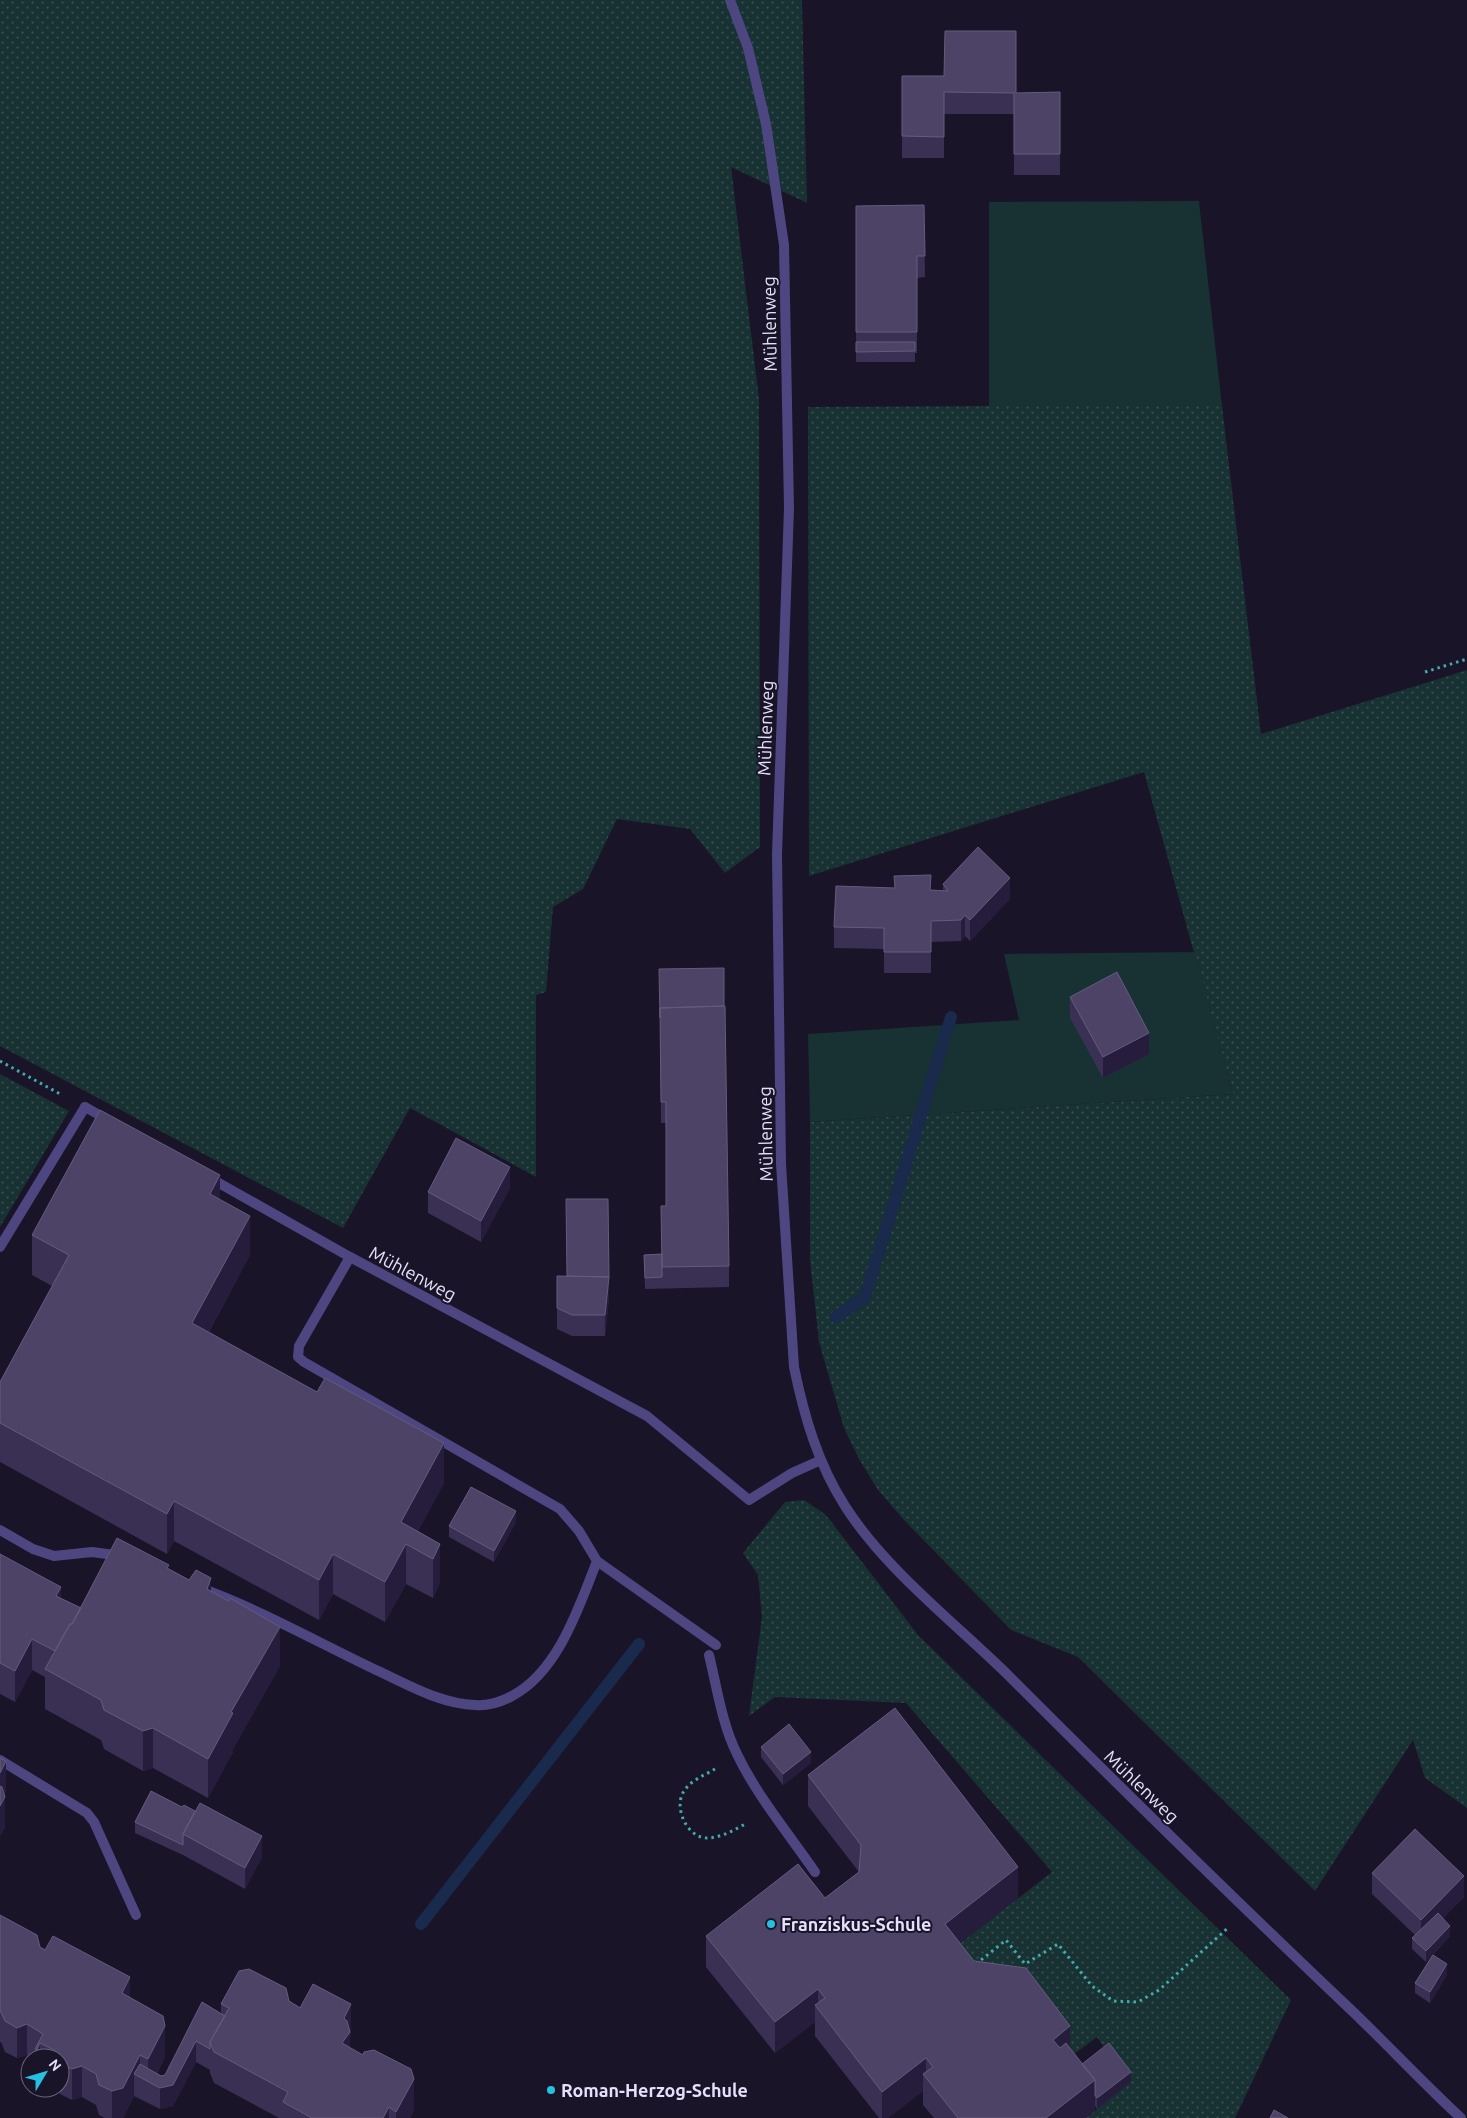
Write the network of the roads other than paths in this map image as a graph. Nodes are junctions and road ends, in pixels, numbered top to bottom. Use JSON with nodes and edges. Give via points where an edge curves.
{"nodes":[{"id":1,"x":730,"y":0,"type":"edge"},
{"id":2,"x":119,"y":1126,"type":"edge"},
{"id":3,"x":204,"y":1174,"type":"edge"},
{"id":4,"x":0,"y":1248,"type":"edge"},
{"id":5,"x":350,"y":1257,"type":"junction"},
{"id":6,"x":820,"y":1460,"type":"junction"},
{"id":7,"x":0,"y":1530,"type":"edge"},
{"id":8,"x":135,"y":1562,"type":"edge"},
{"id":9,"x":597,"y":1562,"type":"junction"},
{"id":10,"x":184,"y":1582,"type":"edge"},
{"id":11,"x":716,"y":1645,"type":"dead end"},
{"id":12,"x":709,"y":1655,"type":"dead end"},
{"id":13,"x":0,"y":1760,"type":"edge"},
{"id":14,"x":816,"y":1872,"type":"dead end"},
{"id":15,"x":136,"y":1915,"type":"dead end"},
{"id":16,"x":1461,"y":2118,"type":"edge"}],
"edges":[{"from":1,"to":6,"type":"street","name":"Mühlenweg","via":[[748,48],[766,124],[784,245],[789,508],[777,854],[781,1164],[794,1368]]},
{"from":2,"to":4,"type":"street","via":[[85,1107]]},
{"from":3,"to":5,"type":"street","name":"Mühlenweg"},
{"from":5,"to":6,"type":"street","name":"Mühlenweg","via":[[647,1416],[749,1500]]},
{"from":5,"to":9,"type":"street","via":[[299,1346],[298,1356],[560,1509],[575,1525]]},
{"from":6,"to":16,"type":"street","name":"Mühlenweg","via":[[845,1506],[886,1557]]},
{"from":7,"to":8,"type":"street","via":[[33,1549],[54,1556],[108,1552]]},
{"from":9,"to":10,"type":"street","via":[[573,1623],[548,1663],[512,1696],[476,1705],[428,1694],[214,1593]]},
{"from":9,"to":11,"type":"street"},
{"from":12,"to":14,"type":"street","via":[[726,1726],[737,1754]]},
{"from":13,"to":15,"type":"street","via":[[87,1813]]}]}
